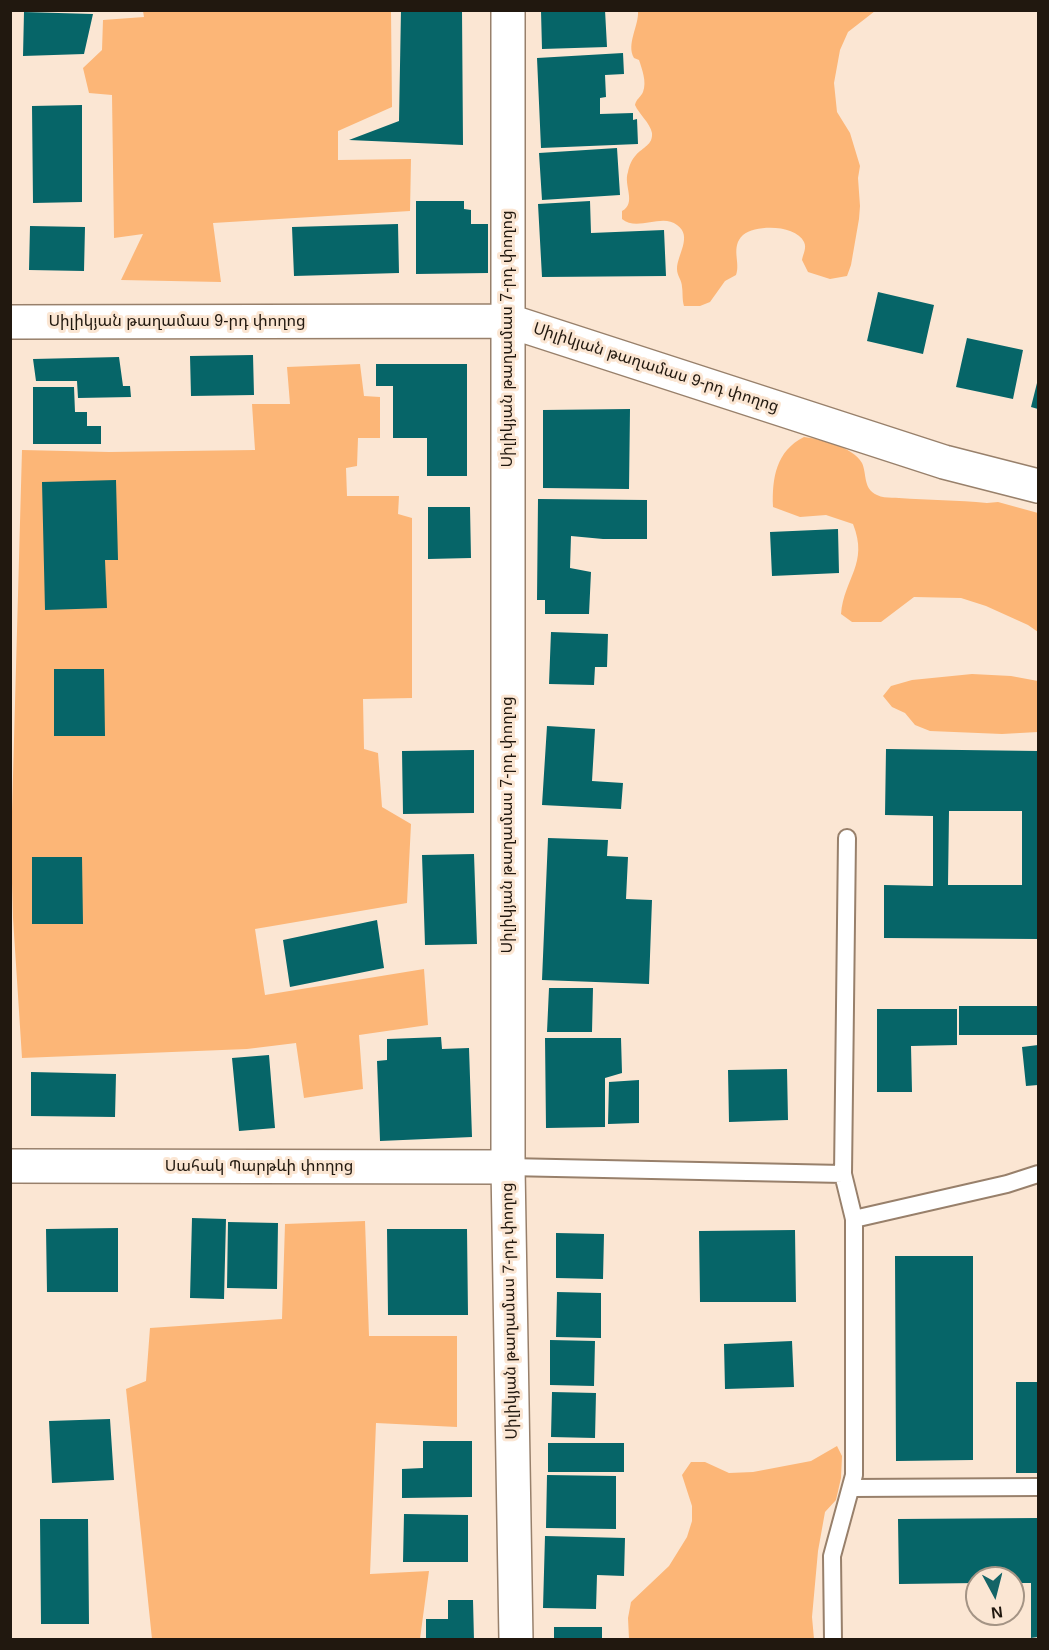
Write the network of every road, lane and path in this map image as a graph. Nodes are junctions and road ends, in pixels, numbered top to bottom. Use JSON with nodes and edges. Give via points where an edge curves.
{"nodes":[{"id":1,"x":508,"y":10,"type":"edge"},
{"id":2,"x":508,"y":321,"type":"junction"},
{"id":3,"x":10,"y":322,"type":"edge"},
{"id":4,"x":1038,"y":486,"type":"edge"},
{"id":5,"x":847,"y":838,"type":"dead end"},
{"id":6,"x":10,"y":1166,"type":"edge"},
{"id":7,"x":508,"y":1167,"type":"junction"},
{"id":8,"x":843,"y":1174,"type":"junction"},
{"id":9,"x":1038,"y":1174,"type":"edge"},
{"id":10,"x":854,"y":1219,"type":"junction"},
{"id":11,"x":1038,"y":1487,"type":"edge"},
{"id":12,"x":851,"y":1488,"type":"junction"},
{"id":13,"x":516,"y":1640,"type":"edge"},
{"id":14,"x":833,"y":1640,"type":"edge"}],
"edges":[{"from":1,"to":2,"type":"street","name":"Սիլիկյան թաղամաս 7-րդ փողոց"},
{"from":2,"to":3,"type":"street","name":"Սիլիկյան թաղամաս 9-րդ փողոց"},
{"from":2,"to":4,"type":"street","name":"Սիլիկյան թաղամաս 9-րդ փողոց","via":[[944,462]]},
{"from":2,"to":7,"type":"street","name":"Սիլիկյան թաղամաս 7-րդ փողոց"},
{"from":5,"to":8,"type":"lane"},
{"from":6,"to":7,"type":"street","name":"Սահակ Պարթևի փողոց"},
{"from":7,"to":8,"type":"lane"},
{"from":7,"to":13,"type":"street","name":"Սիլիկյան թաղամաս 7-րդ փողոց"},
{"from":8,"to":10,"type":"lane"},
{"from":9,"to":10,"type":"lane"},
{"from":10,"to":12,"type":"lane","via":[[855,1475]]},
{"from":11,"to":12,"type":"lane"},
{"from":12,"to":14,"type":"lane","via":[[832,1556]]}]}
